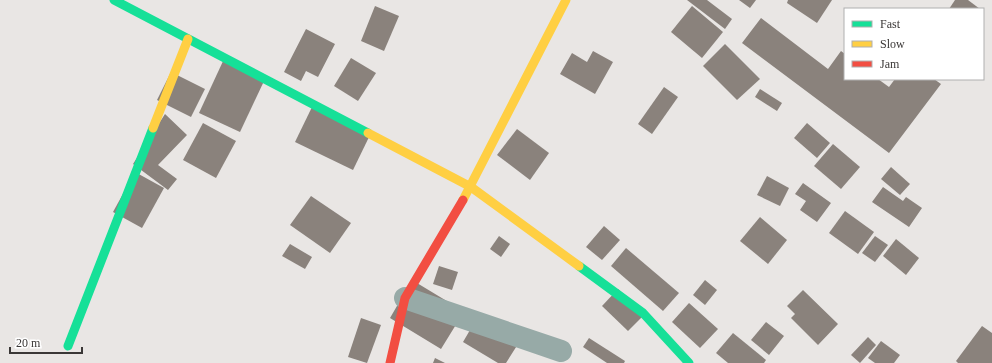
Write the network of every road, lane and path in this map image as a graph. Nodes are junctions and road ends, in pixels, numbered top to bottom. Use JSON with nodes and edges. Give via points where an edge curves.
{"nodes":[{"id":1,"x":114,"y":0,"type":"edge"},
{"id":2,"x":566,"y":0,"type":"edge"},
{"id":3,"x":188,"y":39,"type":"junction"},
{"id":4,"x":471,"y":188,"type":"junction"},
{"id":5,"x":405,"y":298,"type":"junction"},
{"id":6,"x":68,"y":346,"type":"dead end"},
{"id":7,"x":561,"y":351,"type":"dead end"},
{"id":8,"x":390,"y":363,"type":"edge"},
{"id":9,"x":689,"y":363,"type":"edge"}],
"edges":[{"from":1,"to":3,"type":"street"},
{"from":2,"to":4,"type":"street"},
{"from":3,"to":4,"type":"street"},
{"from":3,"to":6,"type":"street"},
{"from":4,"to":5,"type":"street"},
{"from":4,"to":9,"type":"street","via":[[643,313]]},
{"from":5,"to":7,"type":"street"},
{"from":5,"to":8,"type":"street"}]}
